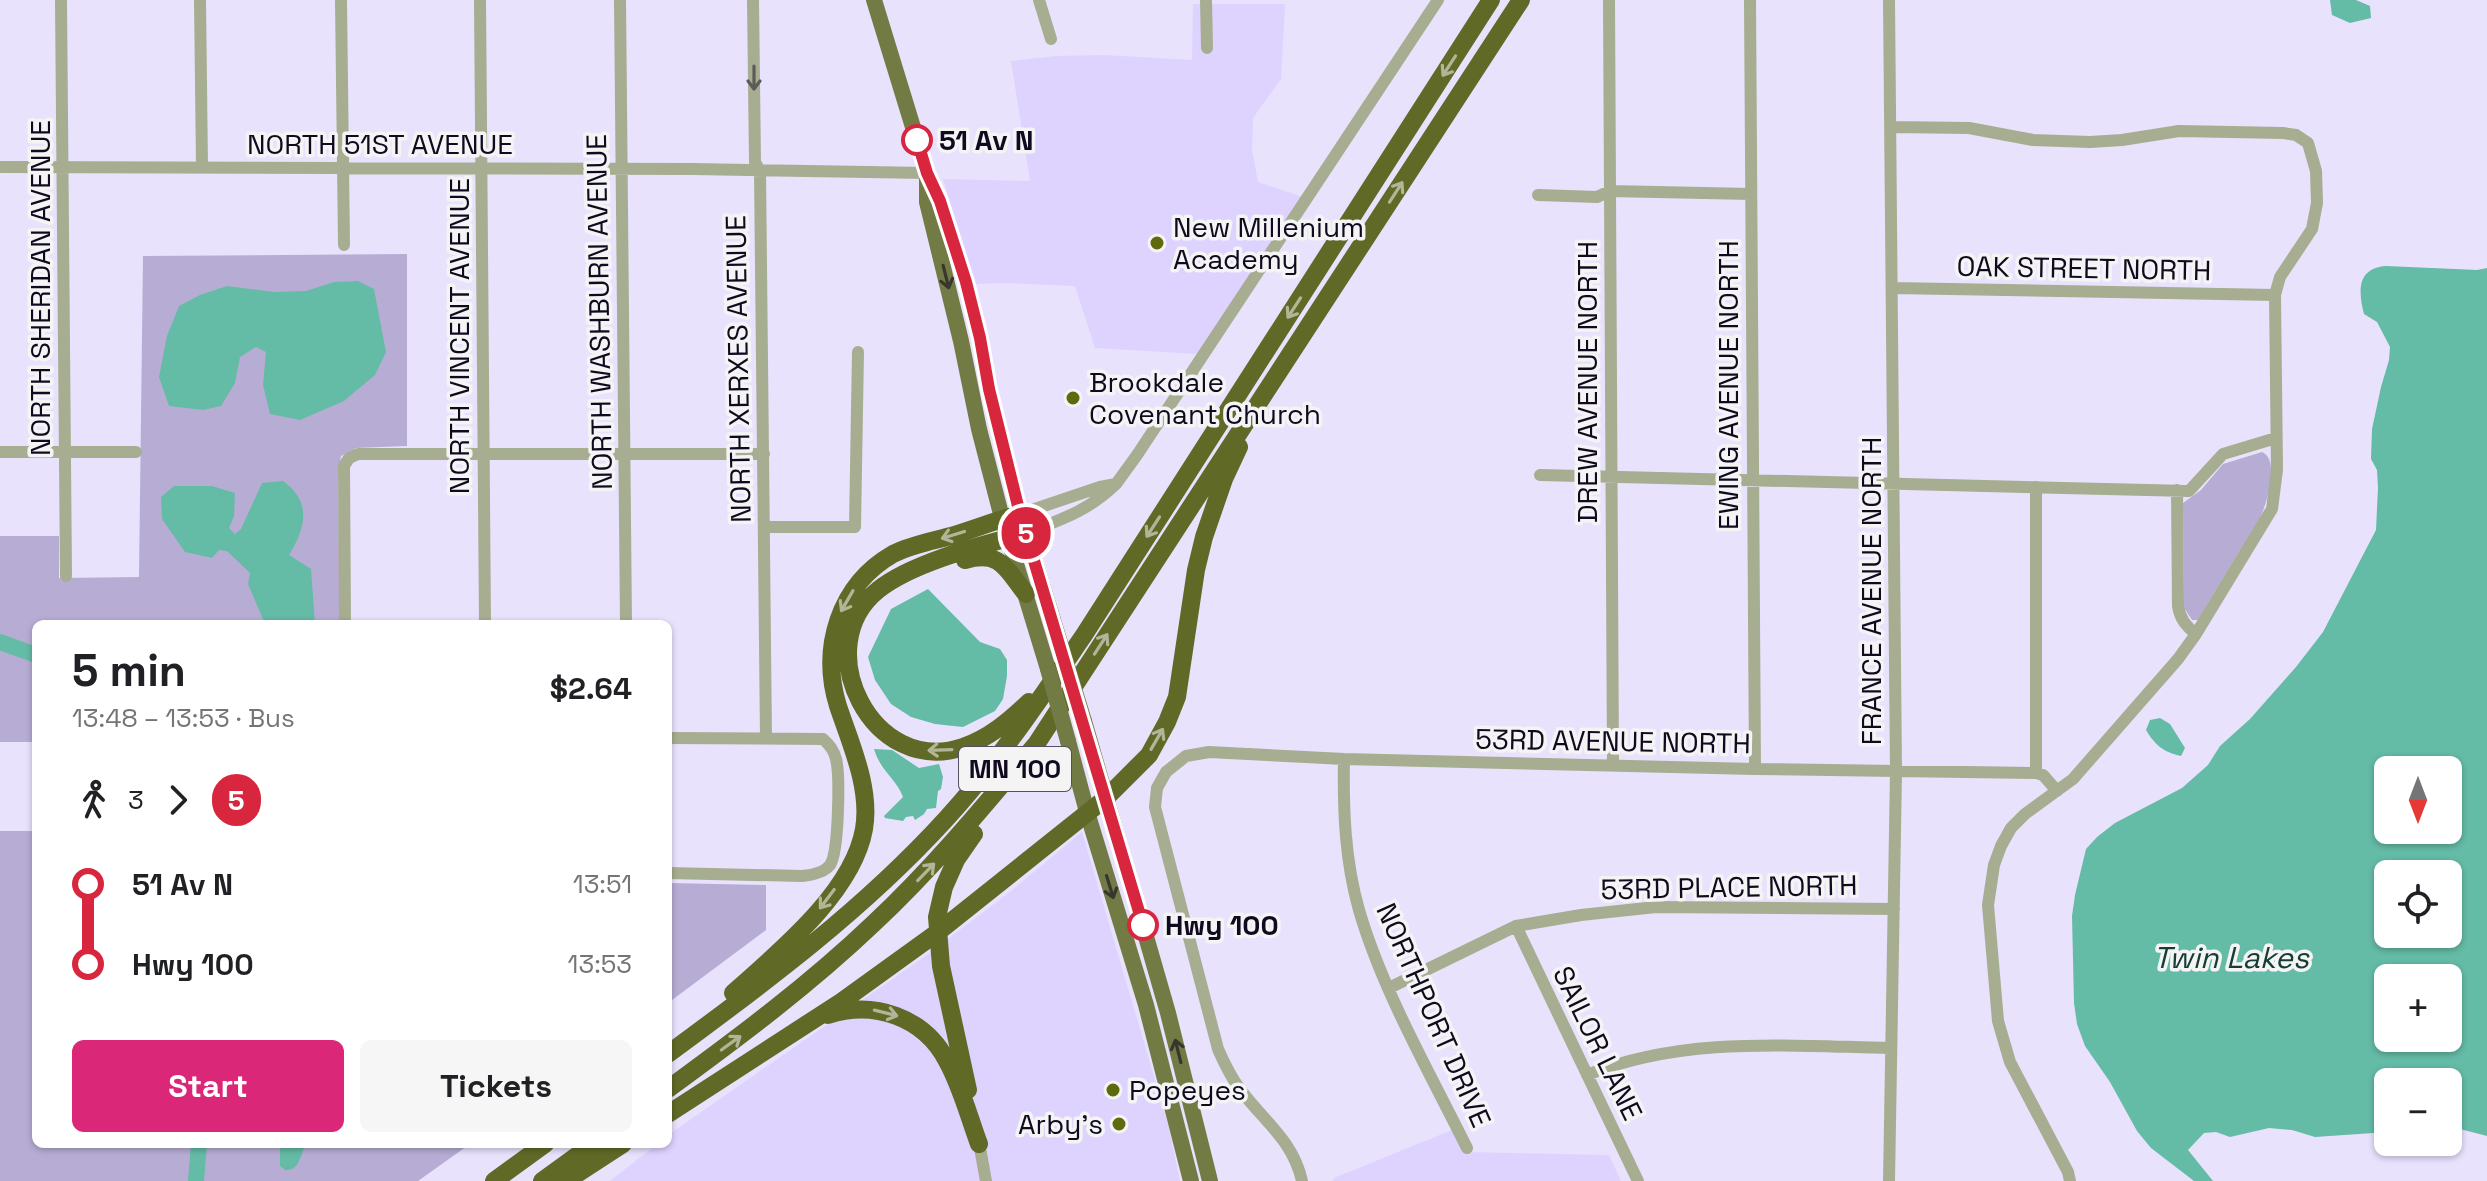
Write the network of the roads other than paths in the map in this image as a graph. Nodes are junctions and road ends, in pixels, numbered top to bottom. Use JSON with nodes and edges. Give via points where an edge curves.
{"nodes":[{"id":1,"x":61,"y":0,"type":"edge"},
{"id":2,"x":200,"y":0,"type":"edge"},
{"id":3,"x":341,"y":0,"type":"edge"},
{"id":4,"x":480,"y":0,"type":"edge"},
{"id":5,"x":620,"y":0,"type":"edge"},
{"id":6,"x":753,"y":0,"type":"edge"},
{"id":7,"x":874,"y":0,"type":"edge"},
{"id":8,"x":1039,"y":0,"type":"edge"},
{"id":9,"x":1206,"y":0,"type":"edge"},
{"id":10,"x":1438,"y":0,"type":"edge"},
{"id":11,"x":1491,"y":0,"type":"edge"},
{"id":12,"x":1521,"y":0,"type":"edge"},
{"id":13,"x":1609,"y":0,"type":"edge"},
{"id":14,"x":1750,"y":0,"type":"edge"},
{"id":15,"x":1889,"y":0,"type":"edge"},
{"id":16,"x":1051,"y":39,"type":"dead end"},
{"id":17,"x":1207,"y":48,"type":"dead end"},
{"id":18,"x":1891,"y":127,"type":"junction"},
{"id":19,"x":0,"y":167,"type":"edge"},
{"id":20,"x":62,"y":167,"type":"junction"},
{"id":21,"x":202,"y":167,"type":"junction"},
{"id":22,"x":343,"y":169,"type":"junction"},
{"id":23,"x":483,"y":169,"type":"junction"},
{"id":24,"x":621,"y":170,"type":"junction"},
{"id":25,"x":760,"y":171,"type":"junction"},
{"id":26,"x":927,"y":173,"type":"junction"},
{"id":27,"x":1610,"y":191,"type":"junction"},
{"id":28,"x":1751,"y":194,"type":"junction"},
{"id":29,"x":1538,"y":195,"type":"dead end"},
{"id":30,"x":344,"y":245,"type":"dead end"},
{"id":31,"x":1893,"y":288,"type":"junction"},
{"id":32,"x":2275,"y":295,"type":"junction"},
{"id":33,"x":858,"y":352,"type":"dead end"},
{"id":34,"x":1277,"y":375,"type":"junction"},
{"id":35,"x":2276,"y":438,"type":"junction"},
{"id":36,"x":0,"y":452,"type":"edge"},
{"id":37,"x":65,"y":452,"type":"junction"},
{"id":38,"x":136,"y":452,"type":"dead end"},
{"id":39,"x":483,"y":453,"type":"junction"},
{"id":40,"x":624,"y":453,"type":"junction"},
{"id":41,"x":764,"y":454,"type":"junction"},
{"id":42,"x":1540,"y":475,"type":"dead end"},
{"id":43,"x":1612,"y":477,"type":"junction"},
{"id":44,"x":1753,"y":481,"type":"junction"},
{"id":45,"x":1116,"y":484,"type":"junction"},
{"id":46,"x":1894,"y":485,"type":"junction"},
{"id":47,"x":2036,"y":487,"type":"junction"},
{"id":48,"x":2177,"y":490,"type":"junction"},
{"id":49,"x":1011,"y":516,"type":"junction"},
{"id":50,"x":765,"y":527,"type":"junction"},
{"id":51,"x":1027,"y":533,"type":"junction"},
{"id":52,"x":1008,"y":538,"type":"junction"},
{"id":53,"x":66,"y":576,"type":"dead end"},
{"id":54,"x":893,"y":580,"type":"junction"},
{"id":55,"x":1026,"y":594,"type":"junction"},
{"id":56,"x":345,"y":620,"type":"edge"},
{"id":57,"x":485,"y":620,"type":"edge"},
{"id":58,"x":626,"y":620,"type":"edge"},
{"id":59,"x":2196,"y":634,"type":"junction"},
{"id":60,"x":1084,"y":635,"type":"junction"},
{"id":61,"x":672,"y":738,"type":"edge"},
{"id":62,"x":766,"y":738,"type":"junction"},
{"id":63,"x":1037,"y":743,"type":"junction"},
{"id":64,"x":1344,"y":759,"type":"junction"},
{"id":65,"x":1613,"y":764,"type":"junction"},
{"id":66,"x":1755,"y":769,"type":"junction"},
{"id":67,"x":1896,"y":772,"type":"junction"},
{"id":68,"x":2036,"y":773,"type":"junction"},
{"id":69,"x":2057,"y":791,"type":"junction"},
{"id":70,"x":1106,"y":798,"type":"junction"},
{"id":71,"x":1087,"y":812,"type":"junction"},
{"id":72,"x":672,"y":873,"type":"edge"},
{"id":73,"x":1894,"y":909,"type":"junction"},
{"id":74,"x":1516,"y":926,"type":"junction"},
{"id":75,"x":938,"y":932,"type":"junction"},
{"id":76,"x":1389,"y":988,"type":"junction"},
{"id":77,"x":811,"y":1022,"type":"junction"},
{"id":78,"x":672,"y":1048,"type":"edge"},
{"id":79,"x":1891,"y":1048,"type":"junction"},
{"id":80,"x":672,"y":1049,"type":"edge"},
{"id":81,"x":1587,"y":1075,"type":"junction"},
{"id":82,"x":672,"y":1086,"type":"edge"},
{"id":83,"x":968,"y":1090,"type":"joint"},
{"id":84,"x":672,"y":1111,"type":"edge"},
{"id":85,"x":979,"y":1144,"type":"junction"},
{"id":86,"x":539,"y":1148,"type":"edge"},
{"id":87,"x":587,"y":1148,"type":"edge"},
{"id":88,"x":617,"y":1148,"type":"edge"},
{"id":89,"x":1467,"y":1148,"type":"dead end"},
{"id":90,"x":494,"y":1181,"type":"edge"},
{"id":91,"x":542,"y":1181,"type":"edge"},
{"id":92,"x":566,"y":1181,"type":"edge"},
{"id":93,"x":986,"y":1181,"type":"edge"},
{"id":94,"x":1191,"y":1181,"type":"edge"},
{"id":95,"x":1210,"y":1181,"type":"edge"},
{"id":96,"x":1302,"y":1181,"type":"edge"},
{"id":97,"x":1638,"y":1181,"type":"edge"},
{"id":98,"x":1889,"y":1181,"type":"edge"},
{"id":99,"x":2070,"y":1181,"type":"edge"}],
"edges":[{"from":1,"to":20,"type":"street","name":"NORTH SHERIDAN AVENUE"},
{"from":2,"to":21,"type":"street"},
{"from":3,"to":22,"type":"street"},
{"from":4,"to":23,"type":"street","name":"NORTH VINCENT AVENUE"},
{"from":5,"to":24,"type":"street","name":"NORTH WASHBURN AVENUE"},
{"from":6,"to":25,"type":"street","name":"NORTH XERXES AVENUE","one_way":true,"via":[[755,162]]},
{"from":7,"to":26,"type":"main road"},
{"from":8,"to":16,"type":"street"},
{"from":9,"to":17,"type":"street"},
{"from":10,"to":45,"type":"street"},
{"from":11,"to":60,"type":"highway","number":"MN 100","one_way":true},
{"from":34,"to":12,"type":"highway","number":"MN 100","one_way":true},
{"from":13,"to":27,"type":"street","name":"DREW AVENUE NORTH"},
{"from":14,"to":28,"type":"street","name":"EWING AVENUE NORTH"},
{"from":15,"to":18,"type":"street","name":"FRANCE AVENUE NORTH"},
{"from":18,"to":31,"type":"street","name":"FRANCE AVENUE NORTH"},
{"from":18,"to":32,"type":"street","via":[[1969,128],[2033,140],[2090,142],[2179,131],[2296,135],[2308,143],[2317,203],[2312,229],[2280,277]]},
{"from":19,"to":20,"type":"street","name":"NORTH 51ST AVENUE"},
{"from":20,"to":21,"type":"street","name":"NORTH 51ST AVENUE"},
{"from":20,"to":37,"type":"street","name":"NORTH SHERIDAN AVENUE"},
{"from":21,"to":22,"type":"street","name":"NORTH 51ST AVENUE"},
{"from":22,"to":23,"type":"street","name":"NORTH 51ST AVENUE"},
{"from":22,"to":30,"type":"street"},
{"from":23,"to":24,"type":"street","name":"NORTH 51ST AVENUE"},
{"from":23,"to":39,"type":"street","name":"NORTH VINCENT AVENUE"},
{"from":24,"to":25,"type":"street","name":"NORTH 51ST AVENUE"},
{"from":24,"to":40,"type":"street","name":"NORTH WASHBURN AVENUE"},
{"from":25,"to":26,"type":"street","name":"NORTH 51ST AVENUE"},
{"from":25,"to":41,"type":"street","name":"NORTH XERXES AVENUE"},
{"from":26,"to":49,"type":"main road","via":[[980,338]]},
{"from":27,"to":28,"type":"street"},
{"from":27,"to":29,"type":"street","via":[[1597,197]]},
{"from":27,"to":43,"type":"street","name":"DREW AVENUE NORTH"},
{"from":28,"to":44,"type":"street","name":"EWING AVENUE NORTH"},
{"from":31,"to":32,"type":"street","name":"OAK STREET NORTH"},
{"from":31,"to":46,"type":"street","name":"FRANCE AVENUE NORTH"},
{"from":32,"to":35,"type":"street"},
{"from":33,"to":50,"type":"street","via":[[855,527]]},
{"from":63,"to":34,"type":"highway","number":"MN 100","one_way":true},
{"from":70,"to":34,"type":"highway","one_way":true,"via":[[1149,755],[1173,710],[1204,537],[1224,479]]},
{"from":35,"to":48,"type":"street","via":[[2223,454],[2189,491]]},
{"from":35,"to":59,"type":"street","via":[[2272,509]]},
{"from":36,"to":37,"type":"street"},
{"from":37,"to":38,"type":"street"},
{"from":37,"to":53,"type":"street","name":"NORTH SHERIDAN AVENUE"},
{"from":39,"to":40,"type":"street"},
{"from":39,"to":56,"type":"street","via":[[349,458],[344,466]]},
{"from":39,"to":57,"type":"street","name":"NORTH VINCENT AVENUE"},
{"from":40,"to":41,"type":"street"},
{"from":40,"to":58,"type":"street","name":"NORTH WASHBURN AVENUE"},
{"from":41,"to":50,"type":"street","name":"NORTH XERXES AVENUE"},
{"from":42,"to":43,"type":"street"},
{"from":43,"to":44,"type":"street"},
{"from":43,"to":65,"type":"street","name":"DREW AVENUE NORTH"},
{"from":44,"to":46,"type":"street"},
{"from":44,"to":66,"type":"street","name":"EWING AVENUE NORTH"},
{"from":45,"to":49,"type":"street"},
{"from":45,"to":51,"type":"street","via":[[1072,516]]},
{"from":46,"to":47,"type":"street"},
{"from":46,"to":67,"type":"street","name":"FRANCE AVENUE NORTH"},
{"from":47,"to":48,"type":"street"},
{"from":47,"to":68,"type":"street"},
{"from":48,"to":59,"type":"street","via":[[2178,606],[2180,617]]},
{"from":49,"to":51,"type":"main road"},
{"from":49,"to":52,"type":"main road"},
{"from":49,"to":78,"type":"highway","one_way":true,"via":[[896,553],[873,568],[850,594],[836,626],[831,669],[864,790],[858,848],[834,891],[798,934]]},
{"from":50,"to":62,"type":"street","name":"NORTH XERXES AVENUE"},
{"from":51,"to":52,"type":"highway"},
{"from":51,"to":70,"type":"main road","bridge":true},
{"from":52,"to":54,"type":"highway"},
{"from":52,"to":55,"type":"main road"},
{"from":54,"to":55,"type":"highway","via":[[987,556],[1004,566]]},
{"from":60,"to":54,"type":"highway","one_way":true,"via":[[1030,700],[996,731],[961,748],[915,748],[873,722],[850,674],[857,617],[869,598]]},
{"from":55,"to":71,"type":"main road","bridge":true},
{"from":59,"to":69,"type":"street","via":[[2073,779]]},
{"from":60,"to":80,"type":"highway","number":"MN 100","via":[[1014,737],[913,853],[792,962]]},
{"from":61,"to":62,"type":"street"},
{"from":62,"to":72,"type":"street","via":[[823,739],[832,747],[837,762],[837,844],[830,865],[802,876]]},
{"from":63,"to":75,"type":"highway","via":[[956,860],[939,903]]},
{"from":82,"to":63,"type":"highway","number":"MN 100","one_way":true,"via":[[809,982],[873,924],[950,846]]},
{"from":64,"to":65,"type":"street","name":"53RD AVENUE NORTH"},
{"from":64,"to":76,"type":"street","name":"NORTHPORT DRIVE","via":[[1349,867],[1358,908]]},
{"from":64,"to":96,"type":"street","name":"53RD AVENUE NORTH","via":[[1209,752],[1186,756],[1166,772],[1155,807],[1225,1066],[1282,1138]]},
{"from":65,"to":66,"type":"street","name":"53RD AVENUE NORTH"},
{"from":66,"to":67,"type":"street","name":"53RD AVENUE NORTH"},
{"from":67,"to":68,"type":"street","name":"53RD AVENUE NORTH"},
{"from":67,"to":73,"type":"street","name":"FRANCE AVENUE NORTH"},
{"from":68,"to":69,"type":"street"},
{"from":69,"to":99,"type":"street","via":[[2011,828],[1994,865],[1988,905],[2003,1042]]},
{"from":70,"to":71,"type":"highway"},
{"from":95,"to":70,"type":"main road","one_way":true},
{"from":71,"to":75,"type":"highway"},
{"from":71,"to":94,"type":"main road","one_way":true,"via":[[1146,1005]]},
{"from":73,"to":74,"type":"street","name":"53RD PLACE NORTH","via":[[1656,907]]},
{"from":73,"to":79,"type":"street","name":"FRANCE AVENUE NORTH"},
{"from":74,"to":76,"type":"street","name":"53RD PLACE NORTH"},
{"from":74,"to":81,"type":"street","name":"SAILOR LANE"},
{"from":75,"to":77,"type":"highway"},
{"from":75,"to":83,"type":"highway"},
{"from":76,"to":89,"type":"street","name":"NORTHPORT DRIVE"},
{"from":77,"to":84,"type":"highway"},
{"from":77,"to":85,"type":"highway","one_way":true,"via":[[839,1012],[874,1010],[896,1015],[921,1030],[948,1061]]},
{"from":79,"to":81,"type":"street","via":[[1715,1046],[1645,1057]]},
{"from":79,"to":98,"type":"street","name":"FRANCE AVENUE NORTH"},
{"from":81,"to":97,"type":"street","name":"SAILOR LANE"},
{"from":83,"to":85,"type":"street"},
{"from":85,"to":93,"type":"street"},
{"from":86,"to":90,"type":"highway"},
{"from":87,"to":91,"type":"highway"},
{"from":88,"to":92,"type":"highway"}]}
